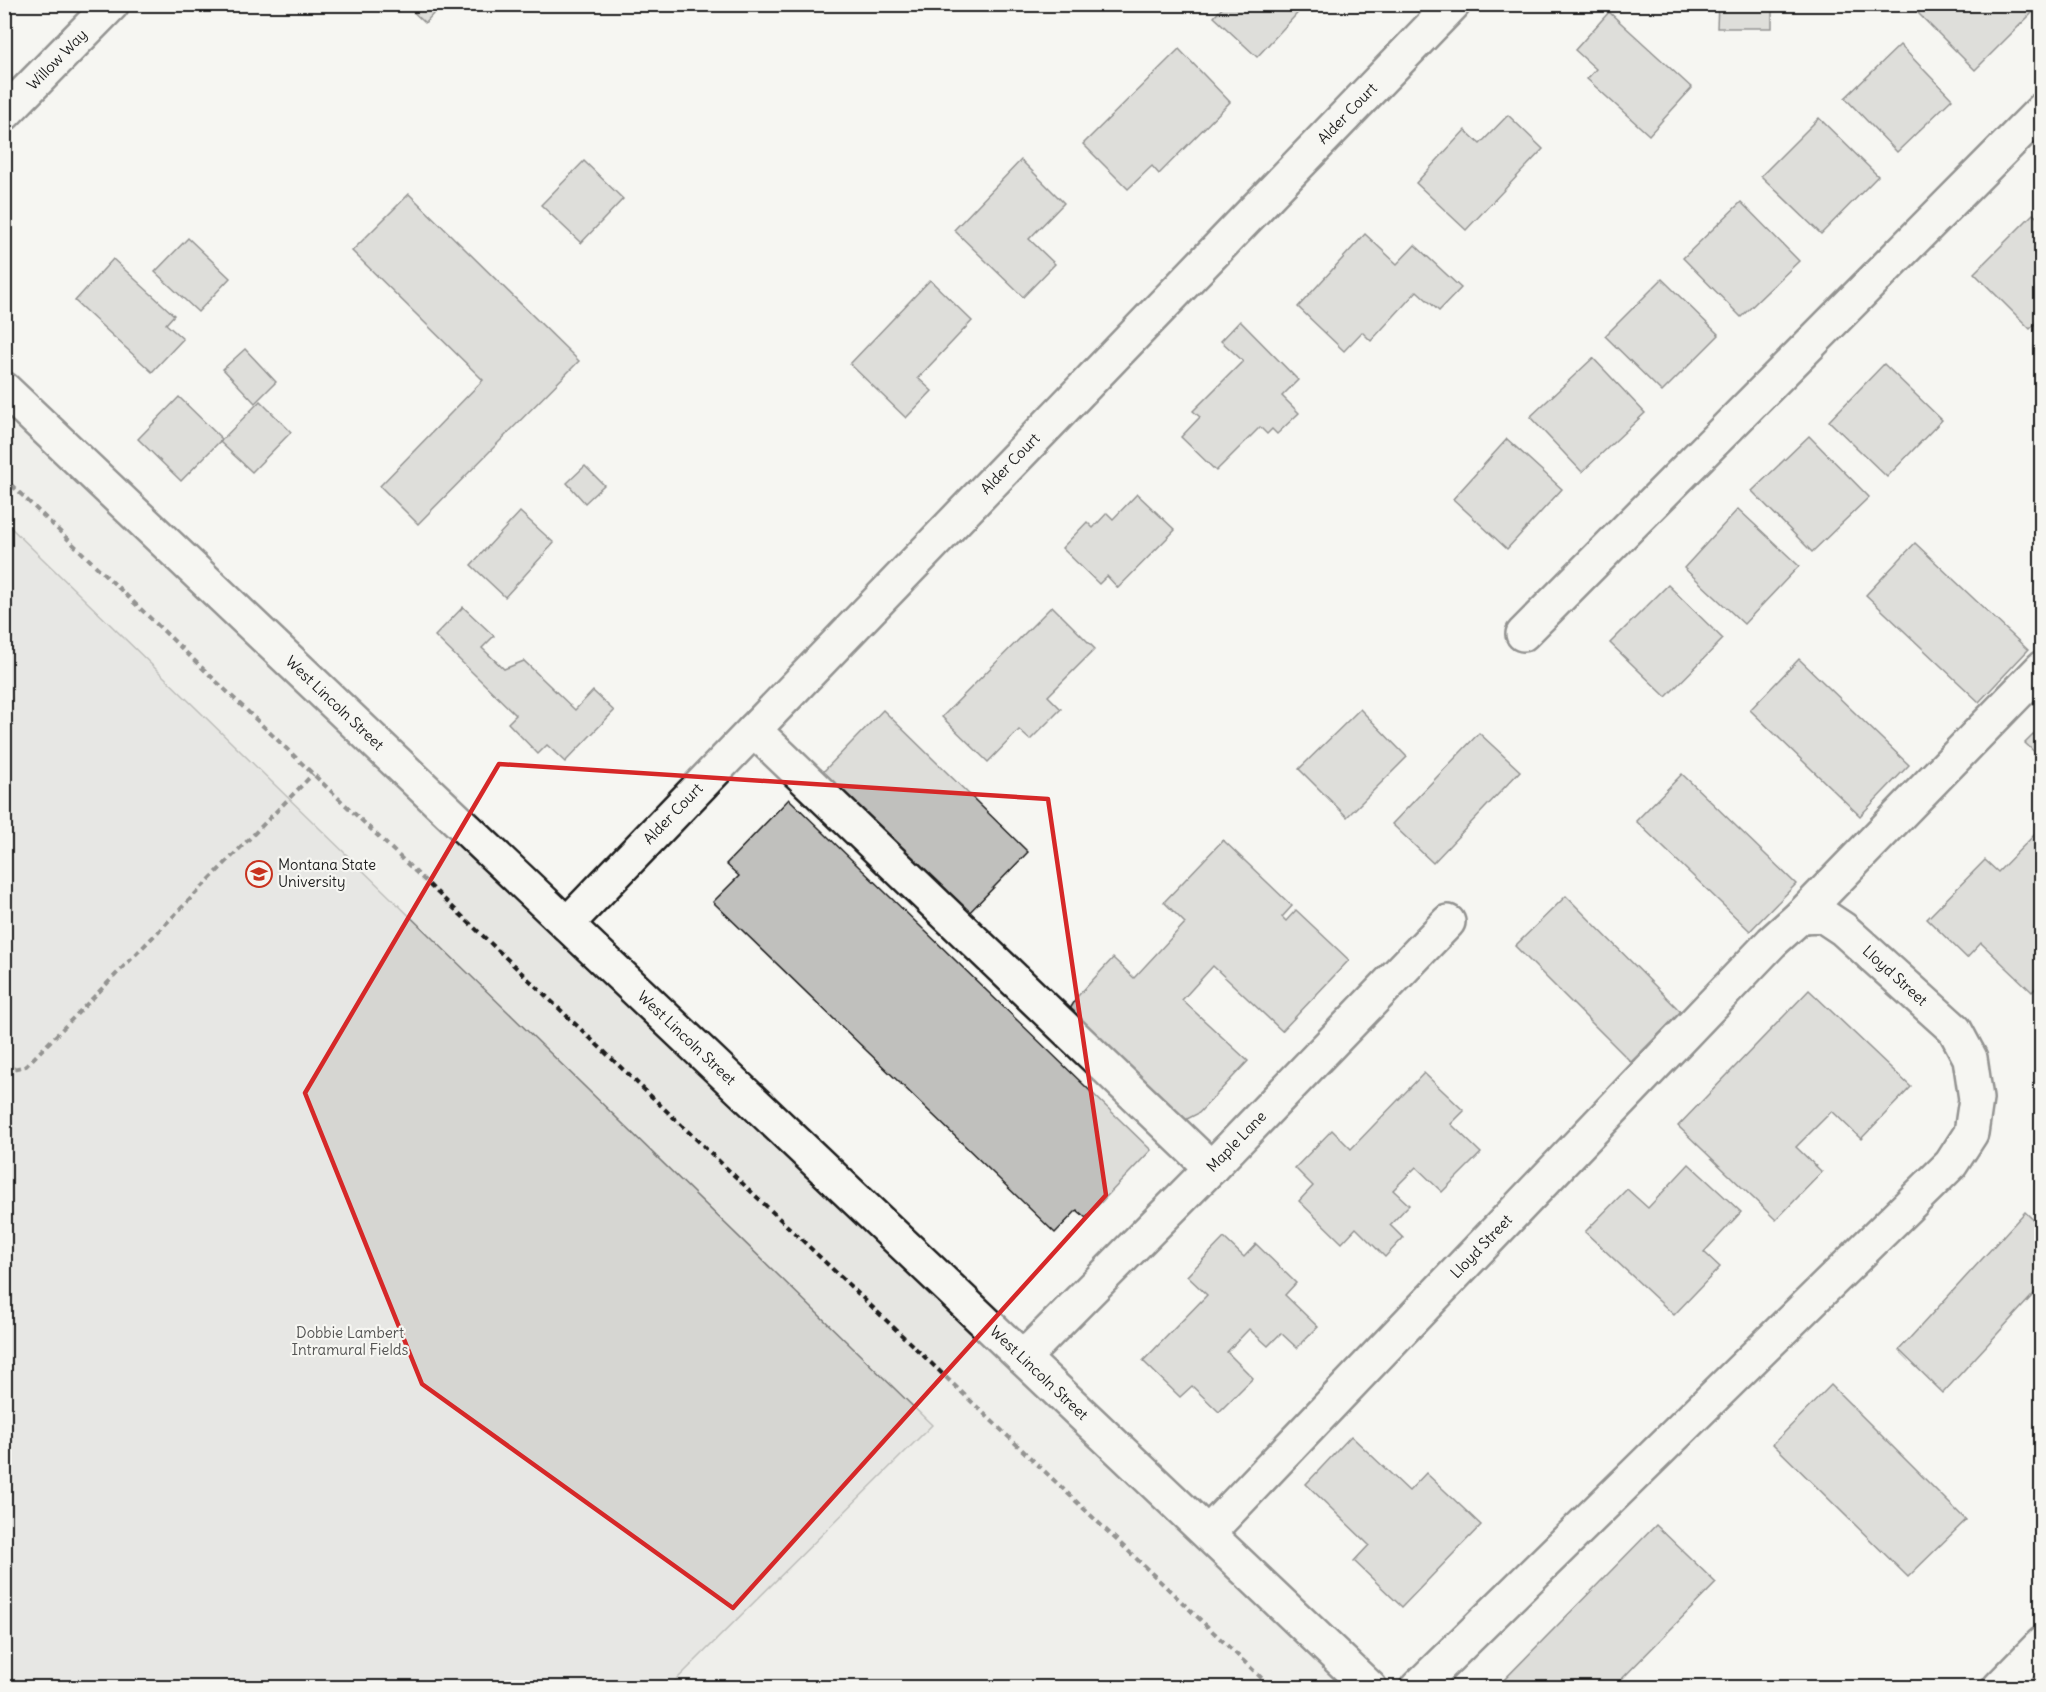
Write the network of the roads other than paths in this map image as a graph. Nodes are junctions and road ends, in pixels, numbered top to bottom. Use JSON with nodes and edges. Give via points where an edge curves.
{"nodes":[{"id":1,"x":112,"y":4,"type":"edge"},
{"id":2,"x":1453,"y":4,"type":"edge"},
{"id":3,"x":2042,"y":110,"type":"edge"},
{"id":4,"x":4,"y":114,"type":"edge"},
{"id":5,"x":4,"y":389,"type":"edge"},
{"id":6,"x":1523,"y":634,"type":"dead end"},
{"id":7,"x":2042,"y":668,"type":"edge"},
{"id":8,"x":754,"y":730,"type":"junction"},
{"id":9,"x":1801,"y":916,"type":"junction"},
{"id":10,"x":1448,"y":922,"type":"dead end"},
{"id":11,"x":567,"y":924,"type":"junction"},
{"id":12,"x":1211,"y":1168,"type":"junction"},
{"id":13,"x":1023,"y":1358,"type":"junction"},
{"id":14,"x":1208,"y":1533,"type":"junction"},
{"id":15,"x":2042,"y":1644,"type":"edge"},
{"id":16,"x":1370,"y":1688,"type":"edge"},
{"id":17,"x":1417,"y":1688,"type":"edge"},
{"id":18,"x":1999,"y":1688,"type":"edge"}],
"edges":[{"from":1,"to":4,"type":"street","name":"Willow Way"},
{"from":2,"to":8,"type":"street","name":"Alder Court"},
{"from":3,"to":6,"type":"street"},
{"from":5,"to":11,"type":"street","name":"West Lincoln Street"},
{"from":7,"to":9,"type":"street"},
{"from":8,"to":11,"type":"street","name":"Alder Court"},
{"from":8,"to":12,"type":"street"},
{"from":9,"to":14,"type":"street","name":"Lloyd Street"},
{"from":9,"to":17,"type":"street","name":"Lloyd Street","via":[[1822,915],[1843,929],[1955,1030],[1970,1058],[1976,1099],[1971,1133],[1951,1164]]},
{"from":10,"to":12,"type":"street","name":"Maple Lane"},
{"from":11,"to":13,"type":"street","name":"West Lincoln Street"},
{"from":12,"to":13,"type":"street","name":"Maple Lane"},
{"from":13,"to":14,"type":"street","name":"West Lincoln Street"},
{"from":14,"to":16,"type":"street","name":"West Lincoln Street"},
{"from":15,"to":18,"type":"street"}]}
